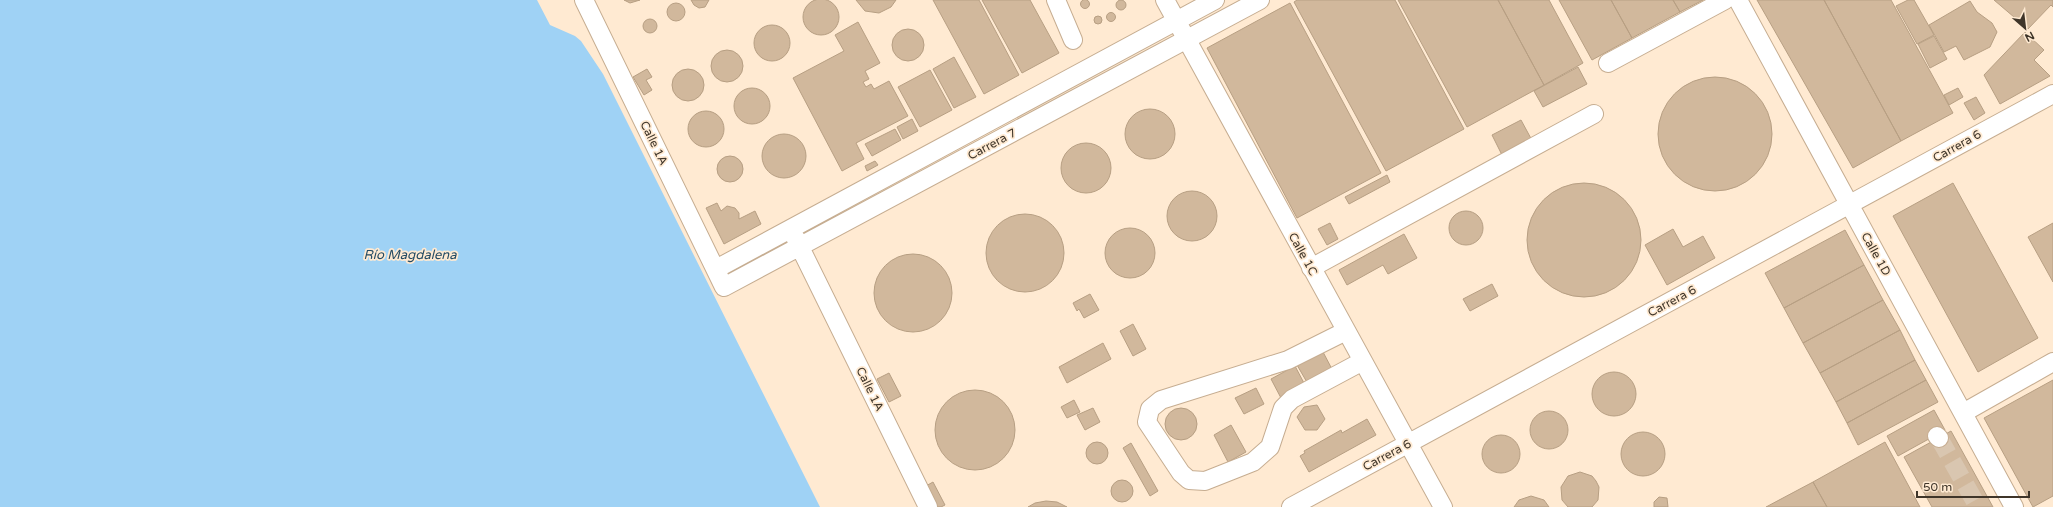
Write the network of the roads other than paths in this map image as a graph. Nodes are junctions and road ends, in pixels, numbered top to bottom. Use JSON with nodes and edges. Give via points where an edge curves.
{"nodes":[{"id":1,"x":584,"y":0,"type":"edge"},
{"id":2,"x":1056,"y":0,"type":"edge"},
{"id":3,"x":1165,"y":0,"type":"edge"},
{"id":4,"x":1215,"y":0,"type":"edge"},
{"id":5,"x":1260,"y":0,"type":"edge"},
{"id":6,"x":1725,"y":0,"type":"edge"},
{"id":7,"x":1738,"y":0,"type":"edge"},
{"id":8,"x":1176,"y":21,"type":"junction"},
{"id":9,"x":1073,"y":40,"type":"dead end"},
{"id":10,"x":1186,"y":40,"type":"junction"},
{"id":11,"x":1608,"y":63,"type":"dead end"},
{"id":12,"x":1091,"y":66,"type":"junction"},
{"id":13,"x":1102,"y":85,"type":"junction"},
{"id":14,"x":2053,"y":94,"type":"edge"},
{"id":15,"x":1594,"y":114,"type":"dead end"},
{"id":16,"x":966,"y":134,"type":"junction"},
{"id":17,"x":975,"y":153,"type":"junction"},
{"id":18,"x":1849,"y":205,"type":"junction"},
{"id":19,"x":790,"y":229,"type":"junction"},
{"id":20,"x":800,"y":247,"type":"junction"},
{"id":21,"x":1311,"y":268,"type":"junction"},
{"id":22,"x":716,"y":269,"type":"junction"},
{"id":23,"x":724,"y":287,"type":"joint"},
{"id":24,"x":1346,"y":331,"type":"junction"},
{"id":25,"x":1363,"y":362,"type":"junction"},
{"id":26,"x":2053,"y":362,"type":"edge"},
{"id":27,"x":1963,"y":413,"type":"junction"},
{"id":28,"x":1408,"y":444,"type":"junction"},
{"id":29,"x":928,"y":507,"type":"edge"},
{"id":30,"x":1291,"y":507,"type":"edge"},
{"id":31,"x":1443,"y":507,"type":"edge"},
{"id":32,"x":2014,"y":507,"type":"edge"}],
"edges":[{"from":1,"to":22,"type":"street","name":"Calle 1A"},
{"from":2,"to":9,"type":"street"},
{"from":3,"to":8,"type":"street","name":"Calle 1C"},
{"from":4,"to":8,"type":"street","name":"Carrera 7"},
{"from":5,"to":10,"type":"street","name":"Carrera 7"},
{"from":6,"to":11,"type":"street"},
{"from":7,"to":18,"type":"street","name":"Calle 1D"},
{"from":8,"to":10,"type":"street","name":"Calle 1C"},
{"from":8,"to":12,"type":"street","name":"Carrera 7"},
{"from":10,"to":13,"type":"street","name":"Carrera 7"},
{"from":10,"to":21,"type":"street","name":"Calle 1C"},
{"from":12,"to":13,"type":"street"},
{"from":12,"to":16,"type":"street","name":"Carrera 7"},
{"from":13,"to":17,"type":"street","name":"Carrera 7"},
{"from":14,"to":18,"type":"street","name":"Carrera 6"},
{"from":15,"to":21,"type":"street"},
{"from":16,"to":17,"type":"street"},
{"from":16,"to":19,"type":"street","name":"Carrera 7"},
{"from":17,"to":20,"type":"street","name":"Carrera 7"},
{"from":18,"to":27,"type":"street","name":"Calle 1D"},
{"from":18,"to":28,"type":"street","name":"Carrera 6"},
{"from":19,"to":20,"type":"street","name":"Calle 1A"},
{"from":19,"to":22,"type":"street","name":"Carrera 7"},
{"from":20,"to":23,"type":"street","name":"Carrera 7"},
{"from":20,"to":29,"type":"street","name":"Calle 1A"},
{"from":21,"to":24,"type":"street","name":"Calle 1C"},
{"from":22,"to":23,"type":"street","name":"Calle 1A"},
{"from":24,"to":25,"type":"street","name":"Calle 1C"},
{"from":24,"to":25,"type":"street","via":[[1288,360],[1161,400],[1150,409],[1147,422],[1181,473],[1189,480],[1205,481],[1253,462],[1270,447],[1283,408],[1292,398]]},
{"from":25,"to":28,"type":"street","name":"Calle 1C"},
{"from":26,"to":27,"type":"street"},
{"from":27,"to":32,"type":"street","name":"Calle 1D"},
{"from":28,"to":30,"type":"street","name":"Carrera 6"},
{"from":28,"to":31,"type":"street","name":"Calle 1C"}]}
